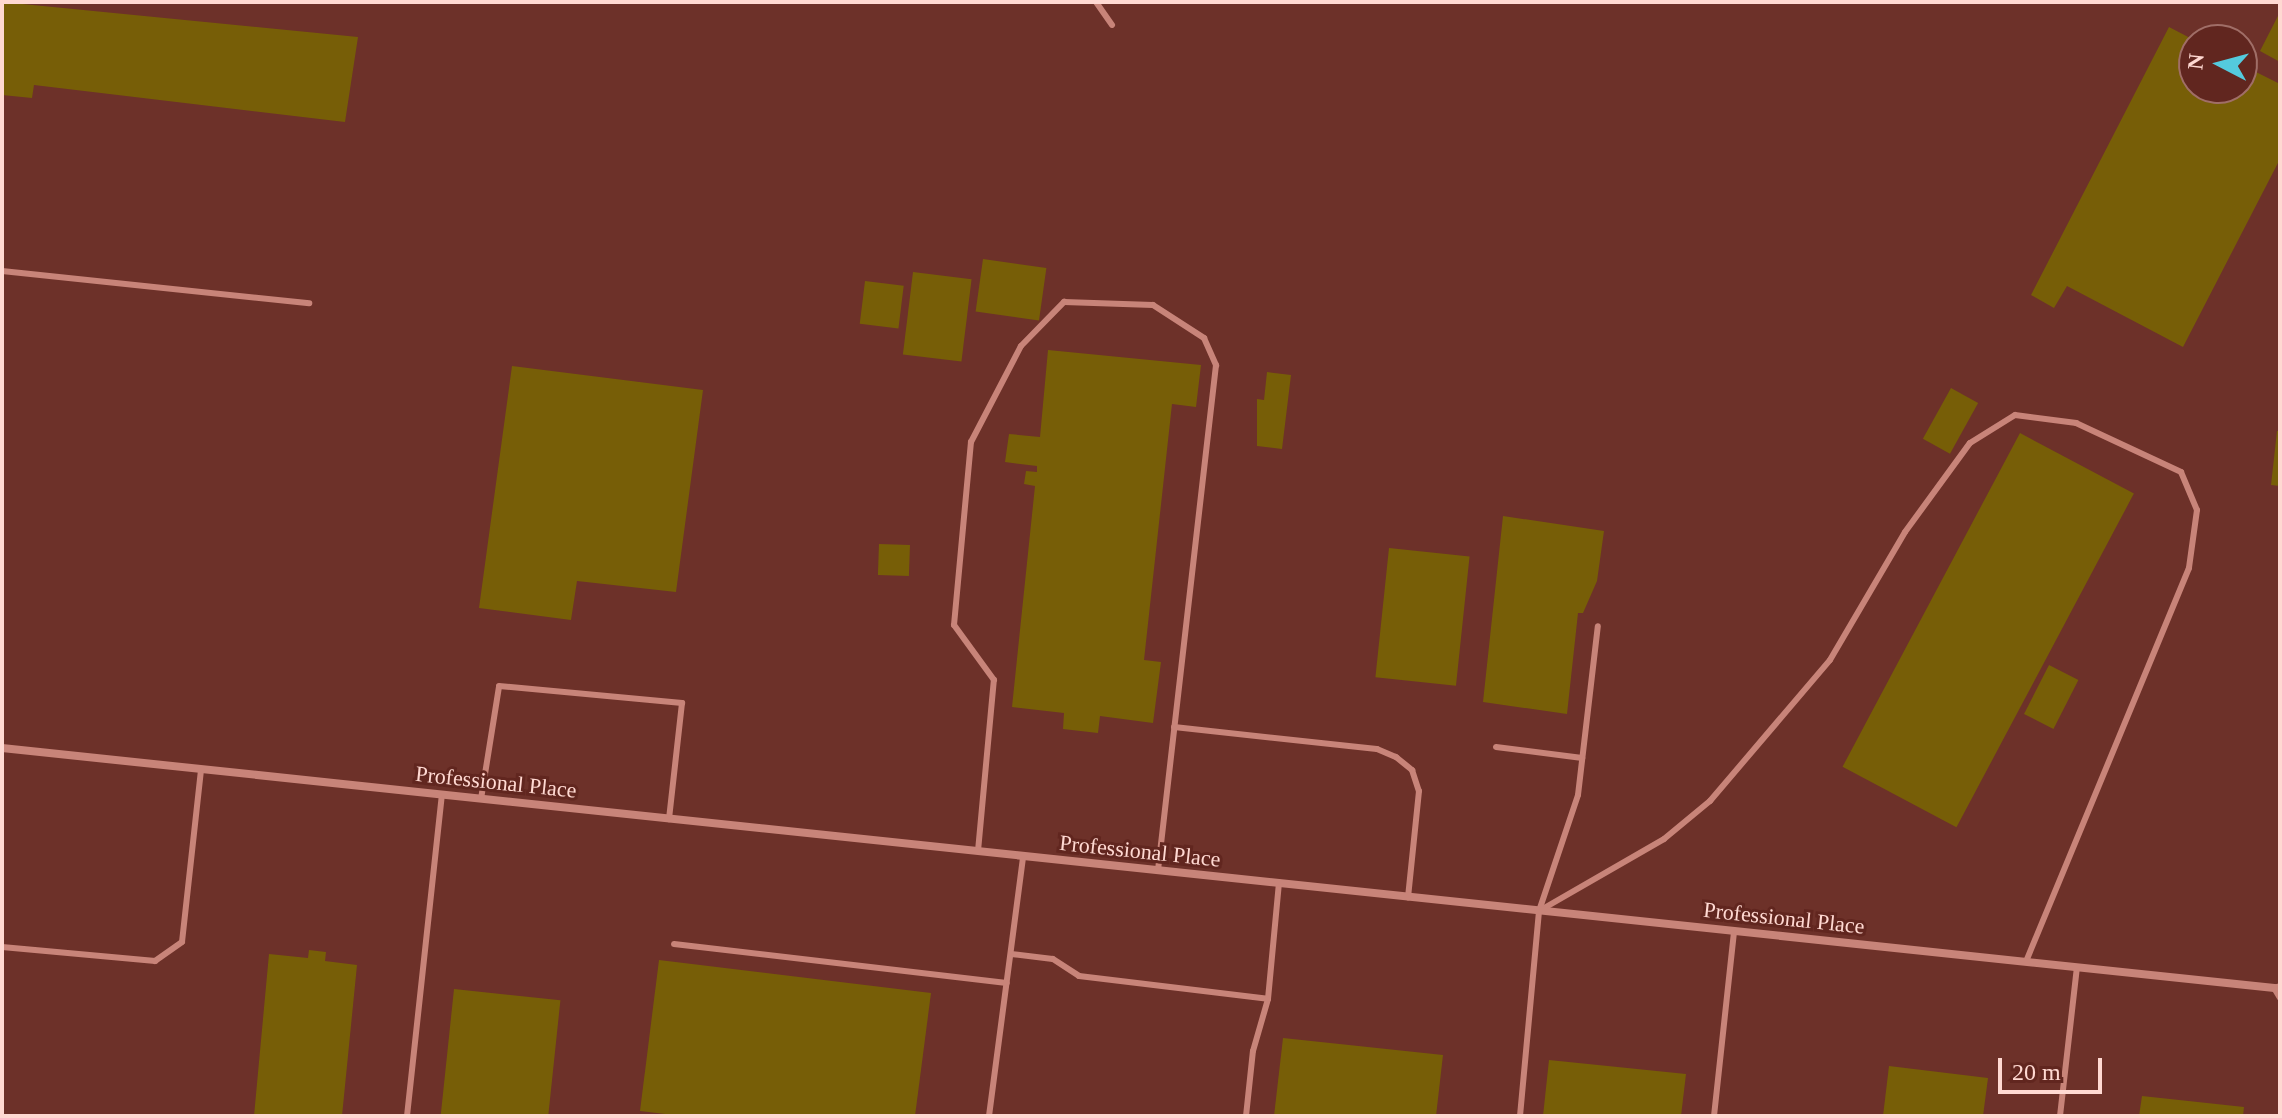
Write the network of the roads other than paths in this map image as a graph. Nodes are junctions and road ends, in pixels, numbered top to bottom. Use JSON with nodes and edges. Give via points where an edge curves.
{"nodes":[{"id":1,"x":1096,"y":2,"type":"edge"},
{"id":2,"x":1112,"y":25,"type":"dead end"},
{"id":3,"x":2,"y":271,"type":"edge"},
{"id":4,"x":309,"y":303,"type":"dead end"},
{"id":5,"x":1598,"y":626,"type":"dead end"},
{"id":6,"x":1174,"y":727,"type":"junction"},
{"id":7,"x":1496,"y":747,"type":"dead end"},
{"id":8,"x":2,"y":748,"type":"edge"},
{"id":9,"x":1582,"y":758,"type":"junction"},
{"id":10,"x":201,"y":769,"type":"junction"},
{"id":11,"x":442,"y":795,"type":"junction"},
{"id":12,"x":481,"y":799,"type":"junction"},
{"id":13,"x":669,"y":819,"type":"junction"},
{"id":14,"x":978,"y":851,"type":"junction"},
{"id":15,"x":1023,"y":857,"type":"junction"},
{"id":16,"x":1158,"y":870,"type":"junction"},
{"id":17,"x":1279,"y":883,"type":"junction"},
{"id":18,"x":1408,"y":897,"type":"junction"},
{"id":19,"x":1539,"y":911,"type":"junction"},
{"id":20,"x":1734,"y":931,"type":"junction"},
{"id":21,"x":674,"y":944,"type":"dead end"},
{"id":22,"x":2,"y":947,"type":"edge"},
{"id":23,"x":1011,"y":954,"type":"junction"},
{"id":24,"x":2026,"y":962,"type":"junction"},
{"id":25,"x":2077,"y":967,"type":"junction"},
{"id":26,"x":1007,"y":983,"type":"junction"},
{"id":27,"x":2277,"y":987,"type":"edge"},
{"id":28,"x":2280,"y":998,"type":"edge"},
{"id":29,"x":1268,"y":999,"type":"junction"},
{"id":30,"x":407,"y":1116,"type":"edge"},
{"id":31,"x":989,"y":1116,"type":"edge"},
{"id":32,"x":1246,"y":1116,"type":"edge"},
{"id":33,"x":1520,"y":1116,"type":"edge"},
{"id":34,"x":1714,"y":1116,"type":"edge"},
{"id":35,"x":2060,"y":1116,"type":"edge"}],
"edges":[{"from":1,"to":2,"type":"lane"},
{"from":3,"to":4,"type":"lane"},
{"from":5,"to":9,"type":"lane"},
{"from":6,"to":14,"type":"lane","via":[[1216,365],[1204,338],[1153,305],[1064,302],[1021,346],[971,442],[954,625],[994,680]]},
{"from":6,"to":16,"type":"lane"},
{"from":6,"to":18,"type":"lane","via":[[1377,749],[1396,757],[1412,770],[1419,791]]},
{"from":7,"to":9,"type":"lane"},
{"from":8,"to":10,"type":"street","name":"Professional Place"},
{"from":9,"to":19,"type":"lane","via":[[1578,795]]},
{"from":10,"to":11,"type":"street","name":"Professional Place"},
{"from":10,"to":22,"type":"lane","via":[[182,942],[155,961]]},
{"from":11,"to":12,"type":"street","name":"Professional Place"},
{"from":11,"to":30,"type":"lane"},
{"from":12,"to":13,"type":"street","name":"Professional Place"},
{"from":12,"to":13,"type":"lane","via":[[499,686],[682,703]]},
{"from":13,"to":14,"type":"street","name":"Professional Place"},
{"from":14,"to":15,"type":"street","name":"Professional Place"},
{"from":15,"to":16,"type":"street","name":"Professional Place"},
{"from":15,"to":23,"type":"lane"},
{"from":16,"to":17,"type":"street","name":"Professional Place"},
{"from":17,"to":18,"type":"street","name":"Professional Place"},
{"from":17,"to":29,"type":"lane"},
{"from":18,"to":19,"type":"street","name":"Professional Place"},
{"from":19,"to":20,"type":"street","name":"Professional Place"},
{"from":19,"to":24,"type":"lane","via":[[1664,839],[1710,801],[1830,660],[1905,532],[1970,443],[2015,415],[2076,423],[2181,472],[2197,510],[2189,568]]},
{"from":19,"to":33,"type":"lane"},
{"from":20,"to":24,"type":"street","name":"Professional Place"},
{"from":20,"to":34,"type":"lane"},
{"from":21,"to":26,"type":"lane"},
{"from":23,"to":26,"type":"lane"},
{"from":23,"to":29,"type":"lane","via":[[1053,959],[1079,976]]},
{"from":24,"to":25,"type":"street","name":"Professional Place"},
{"from":25,"to":27,"type":"street","name":"Professional Place"},
{"from":25,"to":35,"type":"lane"},
{"from":26,"to":31,"type":"lane"},
{"from":27,"to":28,"type":"lane"},
{"from":29,"to":32,"type":"lane","via":[[1253,1051]]}]}
